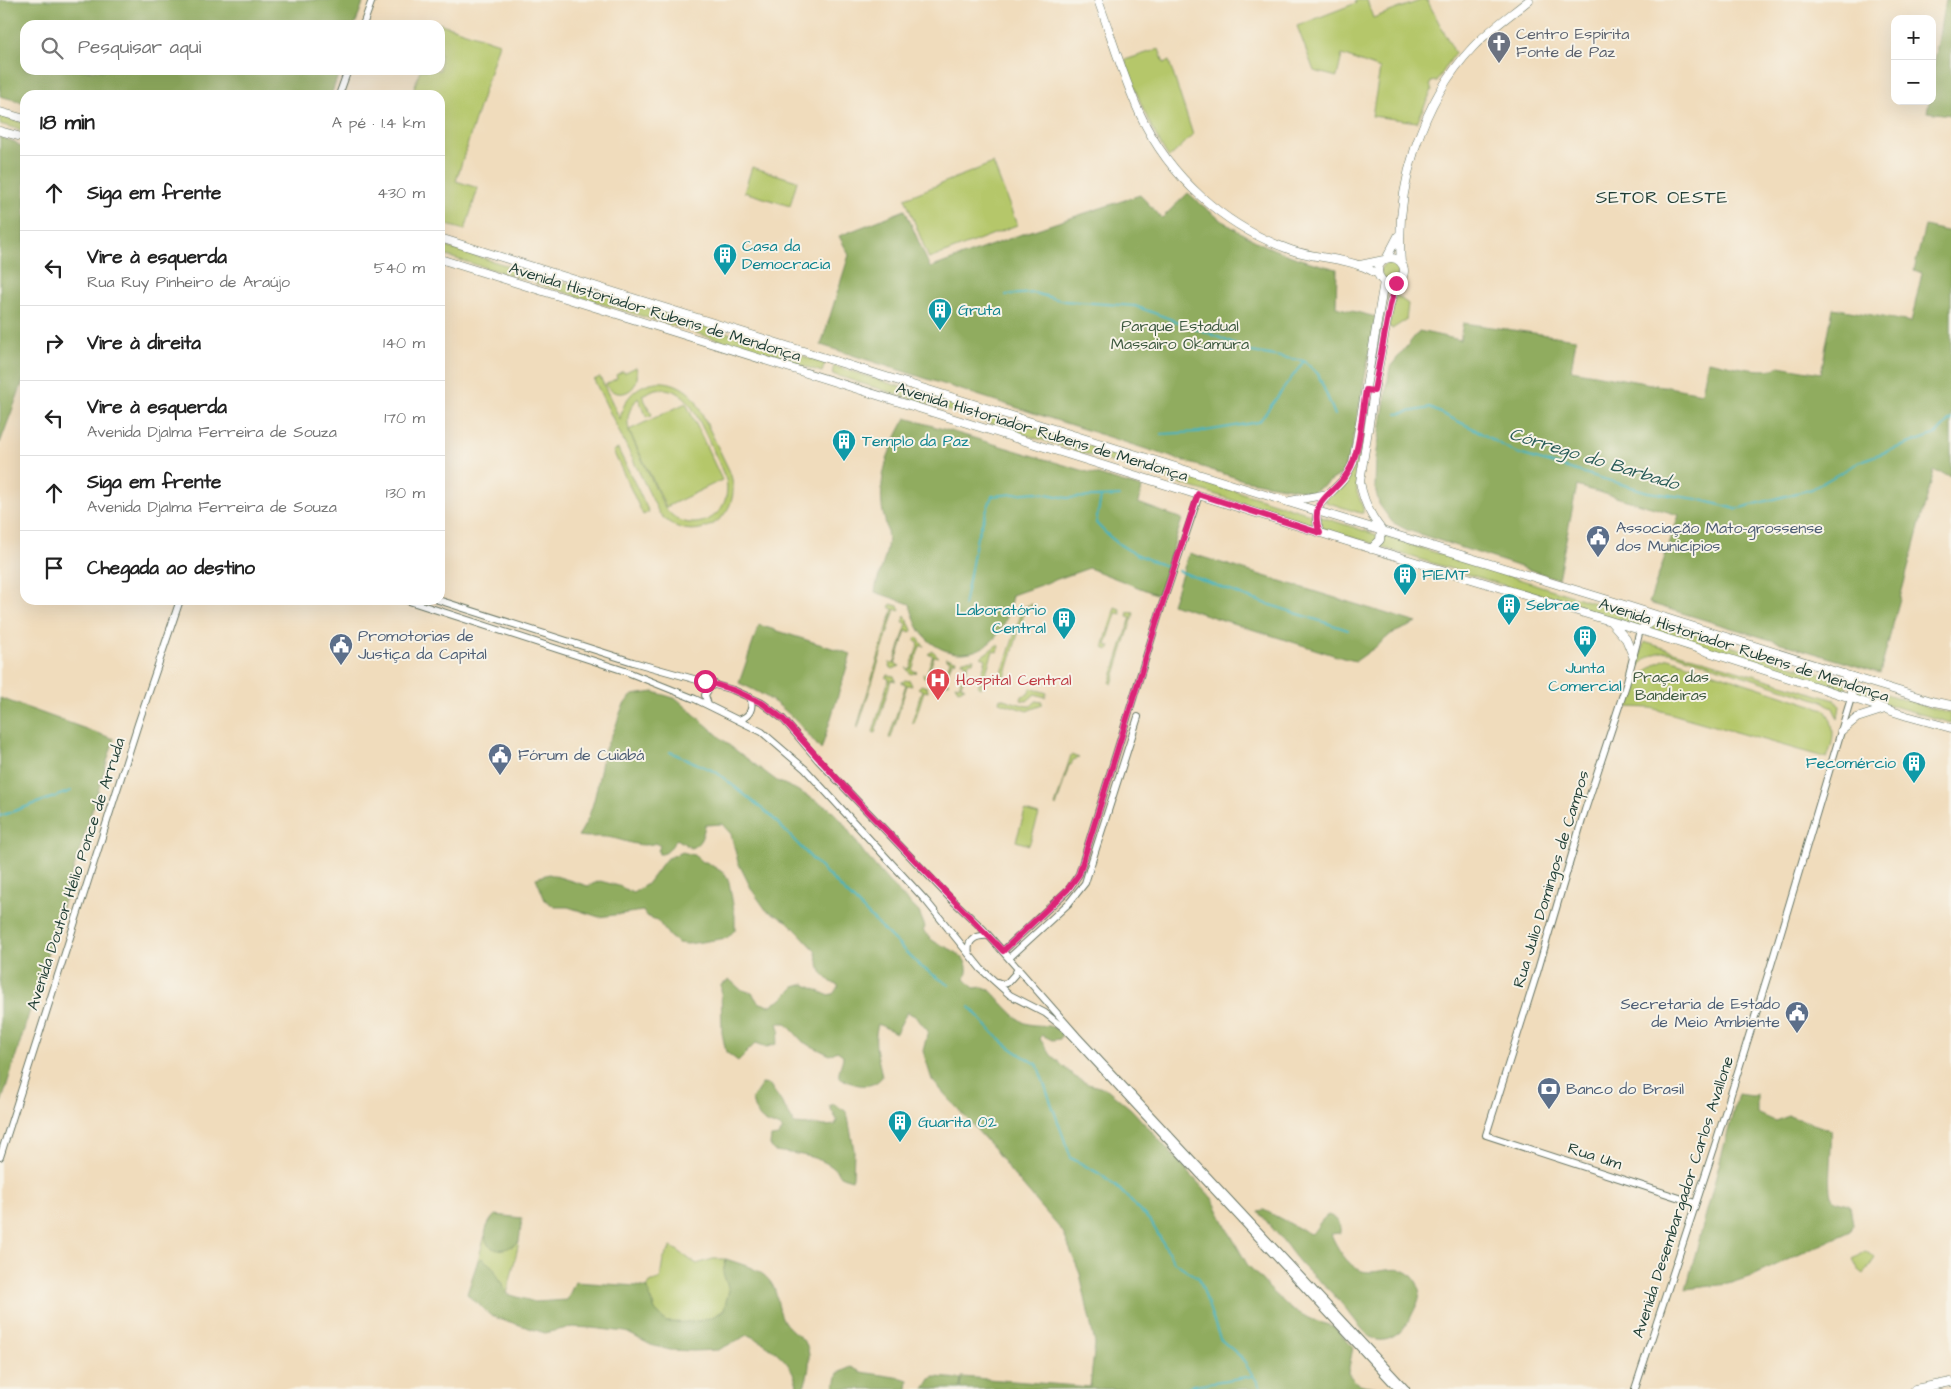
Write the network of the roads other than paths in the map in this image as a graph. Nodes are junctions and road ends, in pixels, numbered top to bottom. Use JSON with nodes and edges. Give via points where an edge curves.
{"nodes":[{"id":1,"x":372,"y":0,"type":"edge"},
{"id":2,"x":1098,"y":0,"type":"edge"},
{"id":3,"x":1529,"y":0,"type":"edge"},
{"id":4,"x":365,"y":20,"type":"edge"},
{"id":5,"x":346,"y":75,"type":"edge"},
{"id":6,"x":341,"y":90,"type":"edge"},
{"id":7,"x":0,"y":112,"type":"edge"},
{"id":8,"x":20,"y":118,"type":"edge"},
{"id":9,"x":0,"y":130,"type":"edge"},
{"id":10,"x":20,"y":136,"type":"edge"},
{"id":11,"x":1399,"y":234,"type":"junction"},
{"id":12,"x":445,"y":240,"type":"edge"},
{"id":13,"x":1385,"y":259,"type":"junction"},
{"id":14,"x":445,"y":261,"type":"edge"},
{"id":15,"x":1401,"y":263,"type":"junction"},
{"id":16,"x":1360,"y":265,"type":"junction"},
{"id":17,"x":1378,"y":274,"type":"junction"},
{"id":18,"x":1384,"y":282,"type":"junction"},
{"id":19,"x":1396,"y":283,"type":"junction"},
{"id":20,"x":1370,"y":390,"type":"junction"},
{"id":21,"x":1198,"y":494,"type":"junction"},
{"id":22,"x":1328,"y":494,"type":"junction"},
{"id":23,"x":1289,"y":501,"type":"junction"},
{"id":24,"x":1317,"y":511,"type":"junction"},
{"id":25,"x":1382,"y":530,"type":"junction"},
{"id":26,"x":1320,"y":533,"type":"junction"},
{"id":27,"x":1371,"y":549,"type":"junction"},
{"id":28,"x":445,"y":602,"type":"edge"},
{"id":29,"x":178,"y":605,"type":"edge"},
{"id":30,"x":421,"y":605,"type":"edge"},
{"id":31,"x":1663,"y":617,"type":"junction"},
{"id":32,"x":1609,"y":621,"type":"junction"},
{"id":33,"x":1640,"y":630,"type":"junction"},
{"id":34,"x":1633,"y":656,"type":"junction"},
{"id":35,"x":1844,"y":674,"type":"junction"},
{"id":36,"x":715,"y":684,"type":"junction"},
{"id":37,"x":750,"y":697,"type":"junction"},
{"id":38,"x":1851,"y":698,"type":"junction"},
{"id":39,"x":708,"y":705,"type":"junction"},
{"id":40,"x":1951,"y":706,"type":"edge"},
{"id":41,"x":1885,"y":709,"type":"junction"},
{"id":42,"x":1138,"y":717,"type":"dead end"},
{"id":43,"x":738,"y":720,"type":"junction"},
{"id":44,"x":1951,"y":728,"type":"edge"},
{"id":45,"x":1841,"y":732,"type":"junction"},
{"id":46,"x":989,"y":936,"type":"junction"},
{"id":47,"x":1003,"y":951,"type":"junction"},
{"id":48,"x":970,"y":956,"type":"junction"},
{"id":49,"x":1009,"y":958,"type":"junction"},
{"id":50,"x":1018,"y":968,"type":"junction"},
{"id":51,"x":991,"y":979,"type":"junction"},
{"id":52,"x":1486,"y":1135,"type":"joint"},
{"id":53,"x":0,"y":1157,"type":"edge"},
{"id":54,"x":1695,"y":1203,"type":"junction"},
{"id":55,"x":1951,"y":1382,"type":"edge"},
{"id":56,"x":1398,"y":1389,"type":"edge"},
{"id":57,"x":1406,"y":1389,"type":"edge"},
{"id":58,"x":1635,"y":1389,"type":"edge"},
{"id":59,"x":1916,"y":1389,"type":"edge"}],
"edges":[{"from":1,"to":4,"type":"street"},
{"from":2,"to":16,"type":"main road","via":[[1140,113],[1160,150],[1190,187],[1234,223],[1258,236],[1291,251]]},
{"from":3,"to":11,"type":"main road","via":[[1475,45],[1435,100],[1417,142]]},
{"from":5,"to":6,"type":"street"},
{"from":7,"to":8,"type":"main road"},
{"from":9,"to":10,"type":"main road"},
{"from":11,"to":13,"type":"main road"},
{"from":11,"to":15,"type":"main road"},
{"from":12,"to":23,"type":"main road","name":"Avenida Historiador Rubens de Mendonça"},
{"from":13,"to":15,"type":"main road","via":[[1394,258]]},
{"from":13,"to":16,"type":"main road"},
{"from":13,"to":17,"type":"main road"},
{"from":14,"to":21,"type":"main road","name":"Avenida Historiador Rubens de Mendonça"},
{"from":15,"to":19,"type":"main road","via":[[1404,272]]},
{"from":16,"to":17,"type":"main road"},
{"from":17,"to":18,"type":"main road"},
{"from":18,"to":19,"type":"main road"},
{"from":18,"to":20,"type":"main road"},
{"from":19,"to":20,"type":"main road"},
{"from":20,"to":22,"type":"main road","via":[[1353,463],[1342,481]]},
{"from":20,"to":25,"type":"main road","via":[[1360,482],[1367,507]]},
{"from":21,"to":26,"type":"main road","name":"Avenida Historiador Rubens de Mendonça"},
{"from":21,"to":47,"type":"street","via":[[1077,879]]},
{"from":22,"to":23,"type":"main road"},
{"from":22,"to":24,"type":"main road"},
{"from":23,"to":24,"type":"main road","name":"Avenida Historiador Rubens de Mendonça"},
{"from":24,"to":25,"type":"main road","name":"Avenida Historiador Rubens de Mendonça"},
{"from":24,"to":26,"type":"main road"},
{"from":25,"to":27,"type":"main road","via":[[1380,540]]},
{"from":25,"to":31,"type":"main road","name":"Avenida Historiador Rubens de Mendonça"},
{"from":26,"to":27,"type":"main road","name":"Avenida Historiador Rubens de Mendonça"},
{"from":27,"to":32,"type":"main road","name":"Avenida Historiador Rubens de Mendonça"},
{"from":28,"to":36,"type":"street","via":[[633,662]]},
{"from":29,"to":53,"type":"street","name":"Avenida Doutor Hélio Ponce de Arruda"},
{"from":30,"to":39,"type":"street","via":[[622,670]]},
{"from":31,"to":33,"type":"main road"},
{"from":31,"to":35,"type":"main road","name":"Avenida Historiador Rubens de Mendonça"},
{"from":32,"to":33,"type":"main road","name":"Avenida Historiador Rubens de Mendonça"},
{"from":32,"to":34,"type":"main road","via":[[1626,639]]},
{"from":33,"to":34,"type":"street","name":"Rua Julio Domingos de Campos"},
{"from":33,"to":38,"type":"main road","name":"Avenida Historiador Rubens de Mendonça"},
{"from":34,"to":52,"type":"street","name":"Rua Julio Domingos de Campos"},
{"from":35,"to":38,"type":"main road","via":[[1850,685]]},
{"from":35,"to":40,"type":"main road","name":"Avenida Historiador Rubens de Mendonça"},
{"from":36,"to":37,"type":"street"},
{"from":36,"to":39,"type":"street","via":[[705,695]]},
{"from":37,"to":43,"type":"street","via":[[749,714]]},
{"from":37,"to":46,"type":"street","via":[[783,719],[818,760]]},
{"from":38,"to":41,"type":"main road","name":"Avenida Historiador Rubens de Mendonça"},
{"from":38,"to":45,"type":"street","name":"Avenida Desembargador Carlos Avallone"},
{"from":39,"to":43,"type":"street"},
{"from":41,"to":44,"type":"main road","name":"Avenida Historiador Rubens de Mendonça"},
{"from":41,"to":45,"type":"main road","via":[[1857,718]]},
{"from":42,"to":49,"type":"street","via":[[1086,883]]},
{"from":43,"to":48,"type":"street","via":[[762,732],[805,769],[927,902]]},
{"from":45,"to":54,"type":"street","name":"Avenida Desembargador Carlos Avallone"},
{"from":46,"to":47,"type":"street"},
{"from":46,"to":48,"type":"street","via":[[970,942]]},
{"from":47,"to":49,"type":"street"},
{"from":48,"to":51,"type":"street"},
{"from":49,"to":50,"type":"street"},
{"from":50,"to":51,"type":"street","via":[[1008,983]]},
{"from":50,"to":57,"type":"street","via":[[1077,1036]]},
{"from":51,"to":56,"type":"street","via":[[1010,995],[1045,1013],[1065,1029]]},
{"from":52,"to":54,"type":"street","name":"Rua Um"},
{"from":54,"to":58,"type":"street","name":"Avenida Desembargador Carlos Avallone"},
{"from":55,"to":59,"type":"main road"}]}
